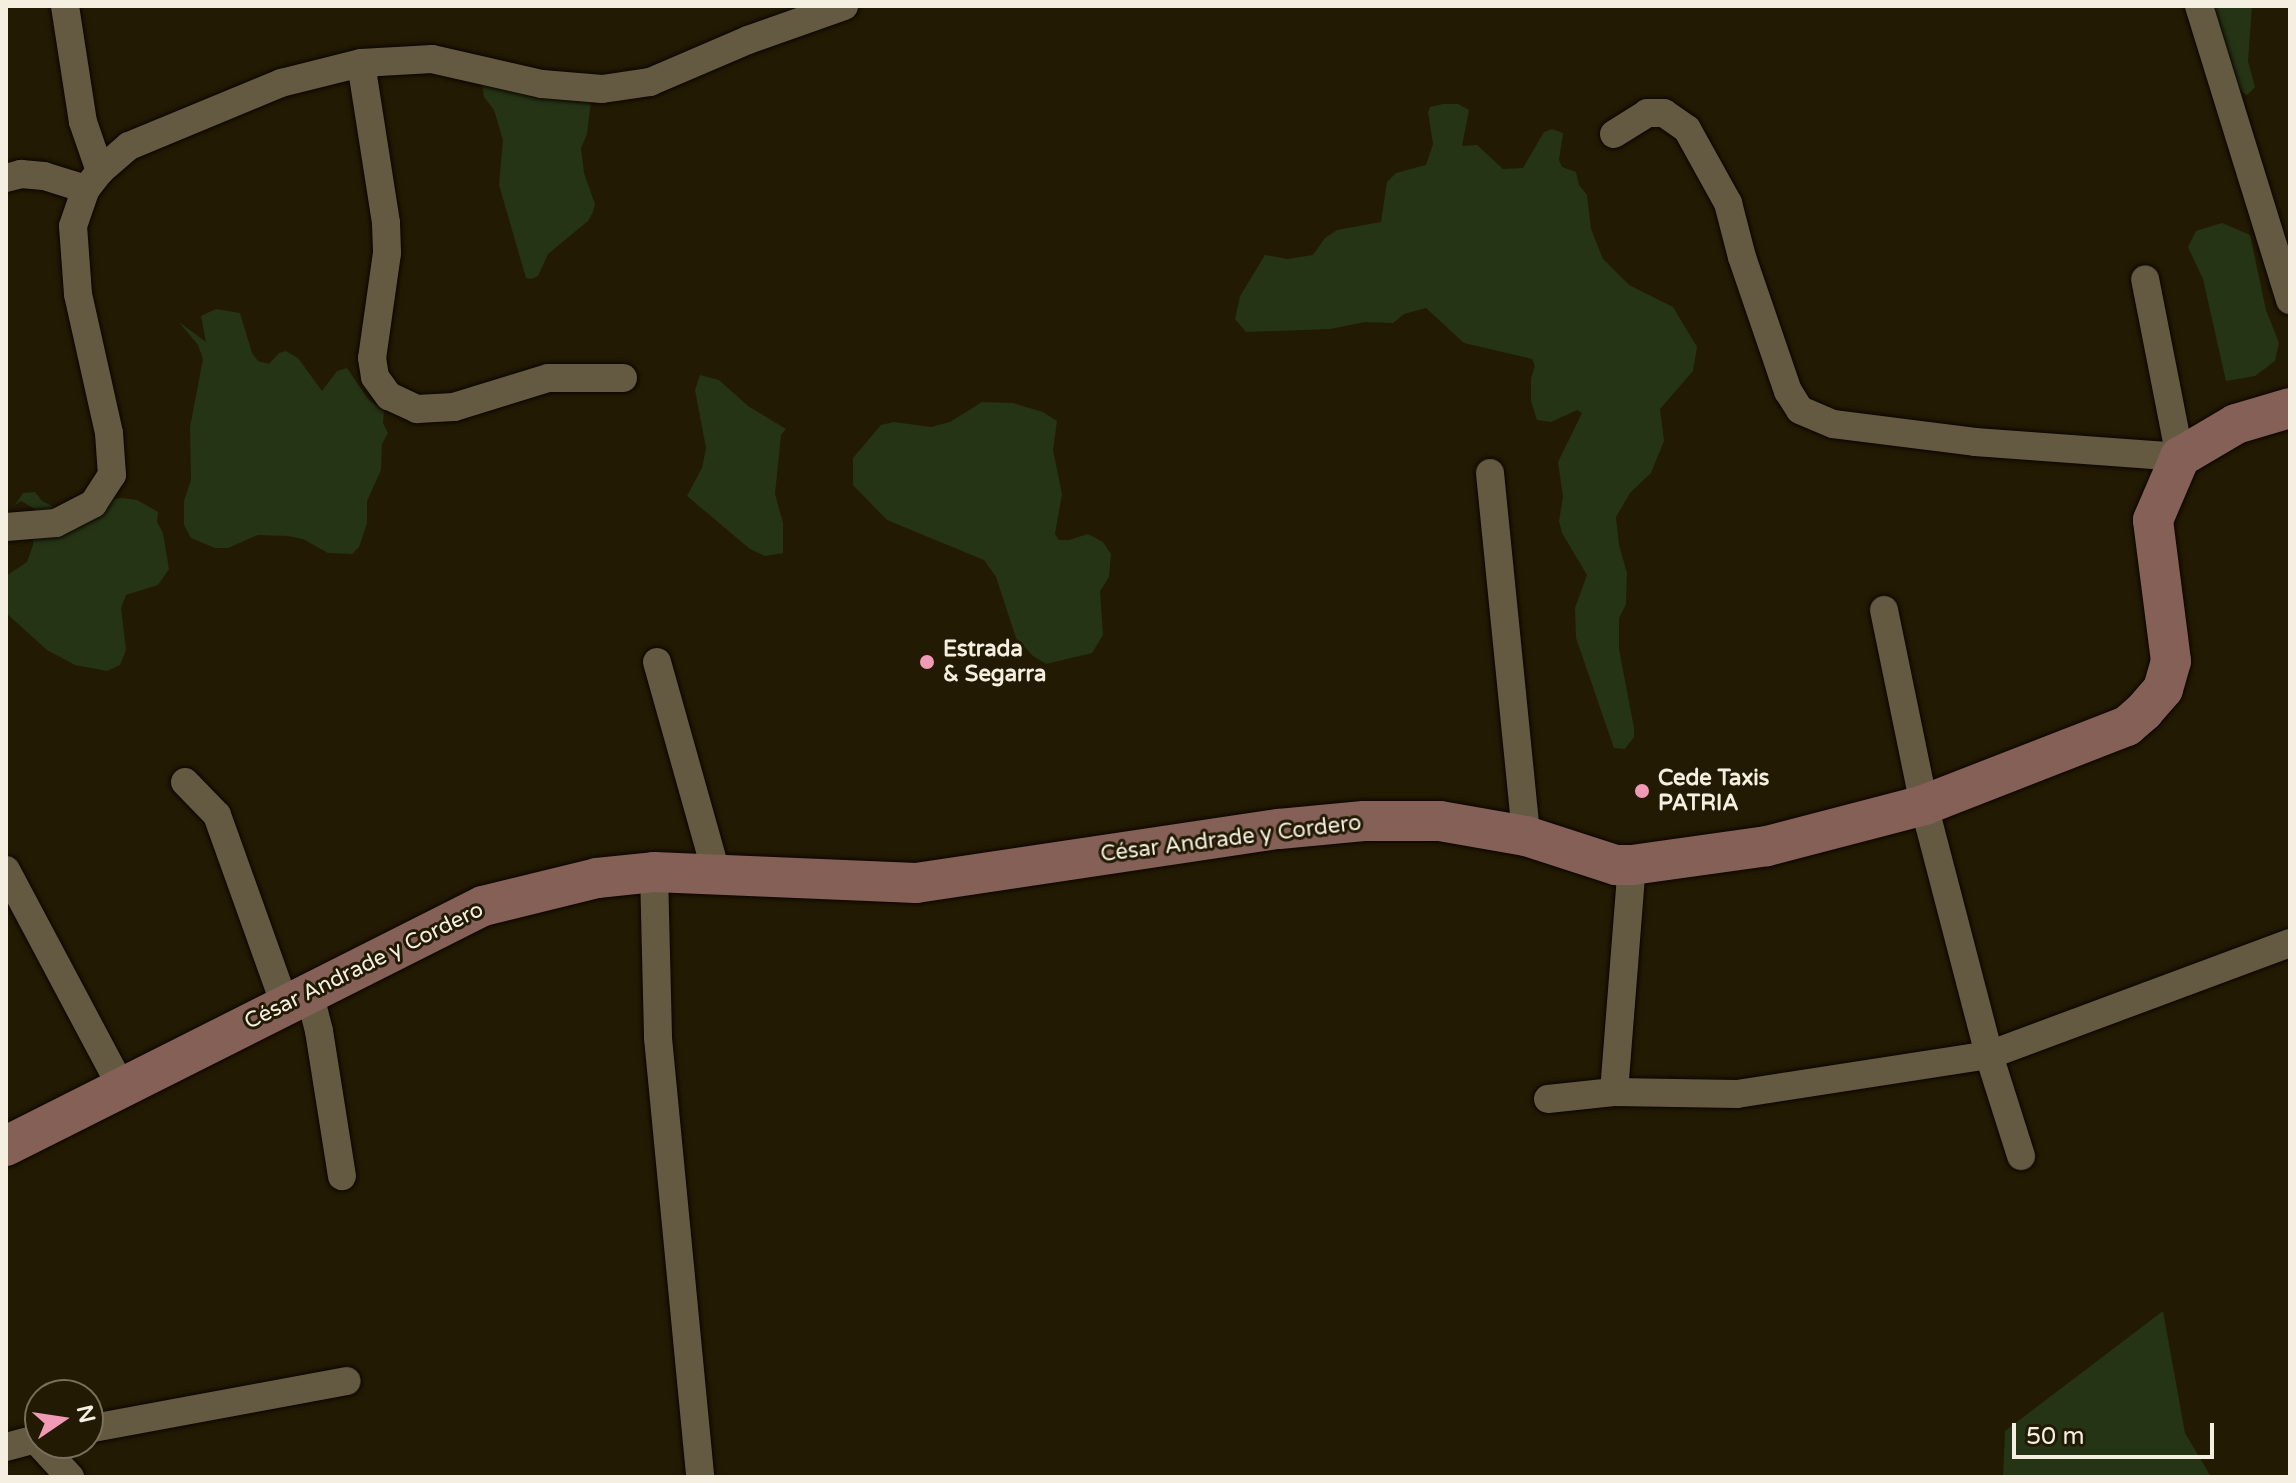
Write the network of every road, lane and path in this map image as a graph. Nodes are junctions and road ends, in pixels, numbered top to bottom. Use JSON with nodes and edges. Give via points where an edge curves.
{"nodes":[{"id":1,"x":65,"y":6,"type":"edge"},
{"id":2,"x":844,"y":6,"type":"edge"},
{"id":3,"x":2199,"y":6,"type":"edge"},
{"id":4,"x":361,"y":63,"type":"junction"},
{"id":5,"x":1614,"y":134,"type":"dead end"},
{"id":6,"x":6,"y":178,"type":"edge"},
{"id":7,"x":93,"y":180,"type":"junction"},
{"id":8,"x":2145,"y":279,"type":"dead end"},
{"id":9,"x":2290,"y":300,"type":"edge"},
{"id":10,"x":623,"y":378,"type":"dead end"},
{"id":11,"x":2290,"y":408,"type":"edge"},
{"id":12,"x":2180,"y":457,"type":"junction"},
{"id":13,"x":1490,"y":473,"type":"dead end"},
{"id":14,"x":6,"y":527,"type":"edge"},
{"id":15,"x":1884,"y":610,"type":"dead end"},
{"id":16,"x":657,"y":662,"type":"dead end"},
{"id":17,"x":185,"y":782,"type":"dead end"},
{"id":18,"x":1924,"y":805,"type":"junction"},
{"id":19,"x":1526,"y":836,"type":"junction"},
{"id":20,"x":1632,"y":865,"type":"junction"},
{"id":21,"x":6,"y":870,"type":"edge"},
{"id":22,"x":654,"y":872,"type":"junction"},
{"id":23,"x":717,"y":875,"type":"junction"},
{"id":24,"x":2290,"y":943,"type":"edge"},
{"id":25,"x":297,"y":998,"type":"junction"},
{"id":26,"x":1989,"y":1055,"type":"junction"},
{"id":27,"x":122,"y":1088,"type":"junction"},
{"id":28,"x":1614,"y":1092,"type":"junction"},
{"id":29,"x":1548,"y":1099,"type":"dead end"},
{"id":30,"x":6,"y":1146,"type":"edge"},
{"id":31,"x":2021,"y":1156,"type":"dead end"},
{"id":32,"x":342,"y":1176,"type":"dead end"},
{"id":33,"x":347,"y":1381,"type":"dead end"},
{"id":34,"x":104,"y":1426,"type":"edge"},
{"id":35,"x":55,"y":1459,"type":"edge"},
{"id":36,"x":70,"y":1477,"type":"edge"},
{"id":37,"x":700,"y":1477,"type":"edge"}],
"edges":[{"from":1,"to":7,"type":"street"},
{"from":2,"to":4,"type":"street","via":[[650,82],[602,89],[542,84],[432,59]]},
{"from":3,"to":9,"type":"street"},
{"from":4,"to":7,"type":"street","via":[[281,83],[129,146]]},
{"from":4,"to":10,"type":"street","via":[[387,238],[372,358],[375,377],[389,396],[417,409],[454,407],[548,378]]},
{"from":5,"to":12,"type":"street","via":[[1647,113],[1664,113],[1687,129],[1728,203],[1788,391],[1800,410],[1833,424],[1975,442]]},
{"from":6,"to":7,"type":"street","via":[[21,174]]},
{"from":7,"to":14,"type":"street","via":[[73,226],[78,294],[109,433],[112,475],[93,504],[56,523]]},
{"from":8,"to":12,"type":"street"},
{"from":11,"to":12,"type":"street","via":[[2236,424]]},
{"from":12,"to":18,"type":"street","name":"César Andrade y Cordero","via":[[2153,520],[2171,661],[2163,689],[2127,726]]},
{"from":13,"to":19,"type":"street"},
{"from":15,"to":18,"type":"street"},
{"from":16,"to":23,"type":"street"},
{"from":17,"to":25,"type":"street","via":[[217,815],[268,966]]},
{"from":18,"to":20,"type":"street","name":"César Andrade y Cordero","via":[[1767,846]]},
{"from":18,"to":26,"type":"street"},
{"from":19,"to":20,"type":"street","name":"César Andrade y Cordero","via":[[1616,865]]},
{"from":19,"to":23,"type":"street","name":"César Andrade y Cordero","via":[[1440,821],[1364,821],[916,883]]},
{"from":20,"to":28,"type":"street"},
{"from":21,"to":27,"type":"street"},
{"from":22,"to":23,"type":"street","name":"César Andrade y Cordero"},
{"from":22,"to":25,"type":"street","name":"César Andrade y Cordero","via":[[597,878],[483,906]]},
{"from":22,"to":37,"type":"street","via":[[658,1038]]},
{"from":24,"to":26,"type":"street"},
{"from":25,"to":27,"type":"street","name":"César Andrade y Cordero"},
{"from":25,"to":32,"type":"street","via":[[319,1031]]},
{"from":26,"to":28,"type":"street","via":[[1737,1094]]},
{"from":26,"to":31,"type":"street"},
{"from":27,"to":30,"type":"street","name":"César Andrade y Cordero"},
{"from":28,"to":29,"type":"street"},
{"from":33,"to":34,"type":"street"},
{"from":35,"to":36,"type":"street"}]}
